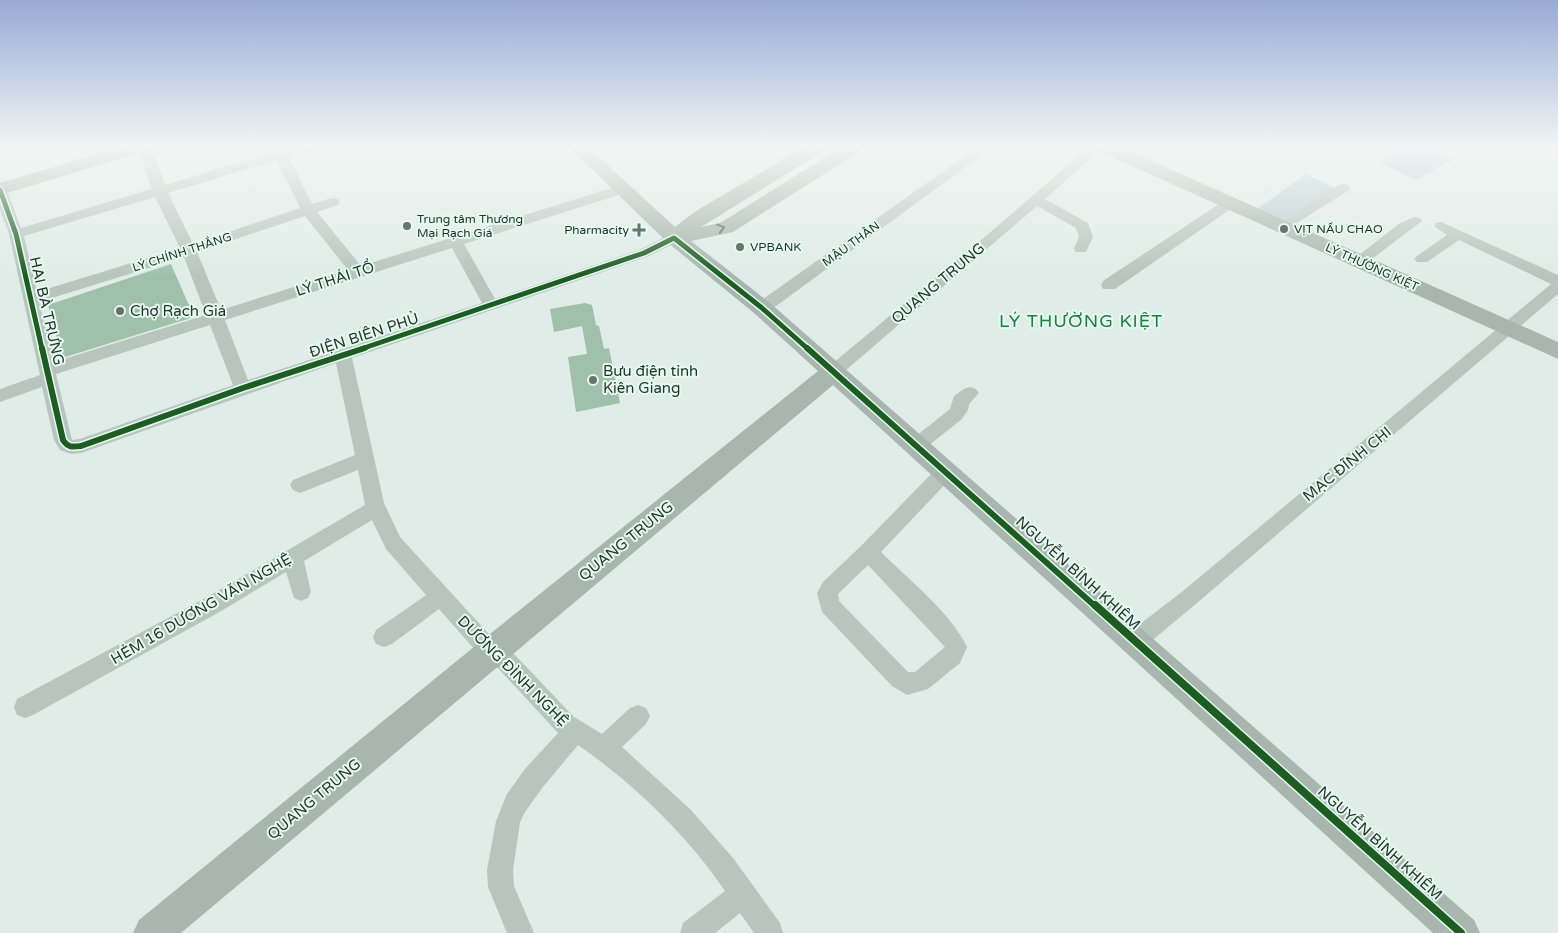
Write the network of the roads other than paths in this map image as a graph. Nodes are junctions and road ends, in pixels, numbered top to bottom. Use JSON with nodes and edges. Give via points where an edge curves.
{"nodes":[{"id":1,"x":0,"y":189,"type":"edge"},
{"id":2,"x":623,"y":189,"type":"edge"},
{"id":3,"x":168,"y":190,"type":"edge"},
{"id":4,"x":298,"y":190,"type":"edge"},
{"id":5,"x":621,"y":190,"type":"edge"},
{"id":6,"x":745,"y":190,"type":"edge"},
{"id":7,"x":787,"y":190,"type":"edge"},
{"id":8,"x":927,"y":190,"type":"edge"},
{"id":9,"x":1047,"y":190,"type":"edge"},
{"id":10,"x":1200,"y":190,"type":"edge"},
{"id":11,"x":1341,"y":190,"type":"edge"},
{"id":12,"x":160,"y":192,"type":"junction"},
{"id":13,"x":1036,"y":199,"type":"junction"},
{"id":14,"x":332,"y":202,"type":"dead end"},
{"id":15,"x":1230,"y":203,"type":"junction"},
{"id":16,"x":308,"y":210,"type":"junction"},
{"id":17,"x":1416,"y":221,"type":"dead end"},
{"id":18,"x":1282,"y":226,"type":"junction"},
{"id":19,"x":1441,"y":226,"type":"dead end"},
{"id":20,"x":16,"y":234,"type":"junction"},
{"id":21,"x":1458,"y":234,"type":"junction"},
{"id":22,"x":674,"y":238,"type":"junction"},
{"id":23,"x":456,"y":242,"type":"junction"},
{"id":24,"x":1080,"y":249,"type":"dead end"},
{"id":25,"x":189,"y":250,"type":"junction"},
{"id":26,"x":1422,"y":259,"type":"dead end"},
{"id":27,"x":1359,"y":262,"type":"junction"},
{"id":28,"x":356,"y":272,"type":"junction"},
{"id":29,"x":1558,"y":281,"type":"edge"},
{"id":30,"x":1109,"y":285,"type":"dead end"},
{"id":31,"x":1558,"y":286,"type":"edge"},
{"id":32,"x":32,"y":299,"type":"junction"},
{"id":33,"x":491,"y":306,"type":"junction"},
{"id":34,"x":762,"y":308,"type":"junction"},
{"id":35,"x":215,"y":318,"type":"junction"},
{"id":36,"x":1509,"y":330,"type":"junction"},
{"id":37,"x":1558,"y":351,"type":"edge"},
{"id":38,"x":343,"y":355,"type":"junction"},
{"id":39,"x":833,"y":372,"type":"junction"},
{"id":40,"x":49,"y":374,"type":"junction"},
{"id":41,"x":243,"y":388,"type":"junction"},
{"id":42,"x":970,"y":393,"type":"dead end"},
{"id":43,"x":0,"y":396,"type":"edge"},
{"id":44,"x":64,"y":440,"type":"joint"},
{"id":45,"x":918,"y":445,"type":"junction"},
{"id":46,"x":365,"y":459,"type":"junction"},
{"id":47,"x":946,"y":471,"type":"junction"},
{"id":48,"x":300,"y":485,"type":"dead end"},
{"id":49,"x":376,"y":508,"type":"junction"},
{"id":50,"x":868,"y":552,"type":"junction"},
{"id":51,"x":293,"y":557,"type":"junction"},
{"id":52,"x":301,"y":592,"type":"dead end"},
{"id":53,"x":440,"y":597,"type":"junction"},
{"id":54,"x":384,"y":636,"type":"dead end"},
{"id":55,"x":1135,"y":641,"type":"junction"},
{"id":56,"x":491,"y":652,"type":"junction"},
{"id":57,"x":25,"y":706,"type":"dead end"},
{"id":58,"x":638,"y":716,"type":"dead end"},
{"id":59,"x":575,"y":732,"type":"junction"},
{"id":60,"x":604,"y":748,"type":"junction"},
{"id":61,"x":743,"y":894,"type":"junction"},
{"id":62,"x":152,"y":933,"type":"edge"},
{"id":63,"x":521,"y":933,"type":"edge"},
{"id":64,"x":693,"y":933,"type":"edge"},
{"id":65,"x":770,"y":933,"type":"edge"},
{"id":66,"x":1461,"y":933,"type":"edge"}],
"edges":[{"from":1,"to":20,"type":"street","name":"HAI BÀ TRƯNG"},
{"from":2,"to":22,"type":"street","name":"NGUYỄN BỈNH KHIÊM"},
{"from":3,"to":12,"type":"street"},
{"from":4,"to":16,"type":"street"},
{"from":5,"to":23,"type":"street","name":"LÝ THÁI TỔ"},
{"from":6,"to":22,"type":"street","via":[[703,215]]},
{"from":22,"to":7,"type":"street","one_way":true,"via":[[726,228]]},
{"from":8,"to":34,"type":"street","name":"MẬU THÂN"},
{"from":9,"to":13,"type":"street","name":"QUANG TRUNG"},
{"from":10,"to":15,"type":"street","name":"LÝ THƯỜNG KIỆT"},
{"from":11,"to":18,"type":"street"},
{"from":12,"to":20,"type":"street"},
{"from":12,"to":25,"type":"street"},
{"from":13,"to":24,"type":"street","via":[[1083,226],[1086,237]]},
{"from":13,"to":39,"type":"street","name":"QUANG TRUNG"},
{"from":14,"to":16,"type":"street","name":"LÝ CHÍNH THẮNG"},
{"from":15,"to":18,"type":"street","name":"LÝ THƯỜNG KIỆT"},
{"from":15,"to":30,"type":"street"},
{"from":16,"to":25,"type":"street","name":"LÝ CHÍNH THẮNG"},
{"from":16,"to":28,"type":"street"},
{"from":17,"to":27,"type":"street"},
{"from":18,"to":27,"type":"street","name":"LÝ THƯỜNG KIỆT"},
{"from":19,"to":21,"type":"street"},
{"from":20,"to":32,"type":"street","name":"HAI BÀ TRƯNG"},
{"from":21,"to":26,"type":"street"},
{"from":21,"to":29,"type":"street"},
{"from":22,"to":33,"type":"street","name":"ĐIỆN BIÊN PHỦ","via":[[644,253]]},
{"from":22,"to":34,"type":"street","name":"NGUYỄN BỈNH KHIÊM"},
{"from":23,"to":28,"type":"street","name":"LÝ THÁI TỔ"},
{"from":23,"to":33,"type":"street"},
{"from":25,"to":32,"type":"street","name":"LÝ CHÍNH THẮNG"},
{"from":25,"to":35,"type":"street"},
{"from":27,"to":36,"type":"street","name":"LÝ THƯỜNG KIỆT"},
{"from":28,"to":35,"type":"street","name":"LÝ THÁI TỔ"},
{"from":31,"to":36,"type":"street","name":"MẠC ĐĨNH CHI"},
{"from":32,"to":40,"type":"street","name":"HAI BÀ TRƯNG"},
{"from":33,"to":38,"type":"street","name":"ĐIỆN BIÊN PHỦ"},
{"from":34,"to":39,"type":"street","name":"NGUYỄN BỈNH KHIÊM"},
{"from":35,"to":40,"type":"street","name":"LÝ THÁI TỔ"},
{"from":35,"to":41,"type":"street"},
{"from":36,"to":37,"type":"street","name":"LÝ THƯỜNG KIỆT"},
{"from":36,"to":55,"type":"street","name":"MẠC ĐĨNH CHI"},
{"from":38,"to":41,"type":"street","name":"ĐIỆN BIÊN PHỦ"},
{"from":38,"to":46,"type":"street","name":"DƯƠNG ĐÌNH NGHỆ"},
{"from":39,"to":45,"type":"street","name":"NGUYỄN BỈNH KHIÊM"},
{"from":39,"to":56,"type":"street","name":"QUANG TRUNG"},
{"from":40,"to":43,"type":"street","name":"LÝ THÁI TỔ"},
{"from":40,"to":44,"type":"street","name":"HAI BÀ TRƯNG"},
{"from":41,"to":44,"type":"street","name":"ĐIỆN BIÊN PHỦ","via":[[81,446],[71,448]]},
{"from":42,"to":45,"type":"street","via":[[960,400],[956,414]]},
{"from":45,"to":47,"type":"street","name":"NGUYỄN BỈNH KHIÊM"},
{"from":46,"to":48,"type":"street"},
{"from":46,"to":49,"type":"street","name":"DƯƠNG ĐÌNH NGHỆ"},
{"from":47,"to":50,"type":"street"},
{"from":47,"to":55,"type":"street","name":"NGUYỄN BỈNH KHIÊM"},
{"from":49,"to":51,"type":"street","name":"HẺM 16 DƯƠNG VĂN NGHỆ"},
{"from":49,"to":53,"type":"street","name":"DƯƠNG ĐÌNH NGHỆ","via":[[393,543]]},
{"from":50,"to":50,"type":"street","via":[[830,588],[827,598],[900,680],[907,684],[920,682],[952,656],[956,647],[930,615]]},
{"from":51,"to":52,"type":"street"},
{"from":51,"to":57,"type":"street","name":"HẺM 16 DƯƠNG VĂN NGHỆ","via":[[216,603]]},
{"from":53,"to":54,"type":"street"},
{"from":53,"to":56,"type":"street","name":"DƯƠNG ĐÌNH NGHỆ"},
{"from":55,"to":66,"type":"street","name":"NGUYỄN BỈNH KHIÊM"},
{"from":56,"to":59,"type":"street","name":"DƯƠNG ĐÌNH NGHỆ","via":[[506,661],[553,713]]},
{"from":56,"to":62,"type":"street","name":"QUANG TRUNG"},
{"from":58,"to":60,"type":"street"},
{"from":59,"to":60,"type":"street","name":"DƯƠNG ĐÌNH NGHỆ"},
{"from":59,"to":63,"type":"street","via":[[534,778],[508,821],[500,870],[501,887]]},
{"from":60,"to":61,"type":"street","name":"DƯƠNG ĐÌNH NGHỆ","via":[[622,761],[682,819]]},
{"from":61,"to":64,"type":"street"},
{"from":61,"to":65,"type":"street","name":"DƯƠNG ĐÌNH NGHỆ"}]}
